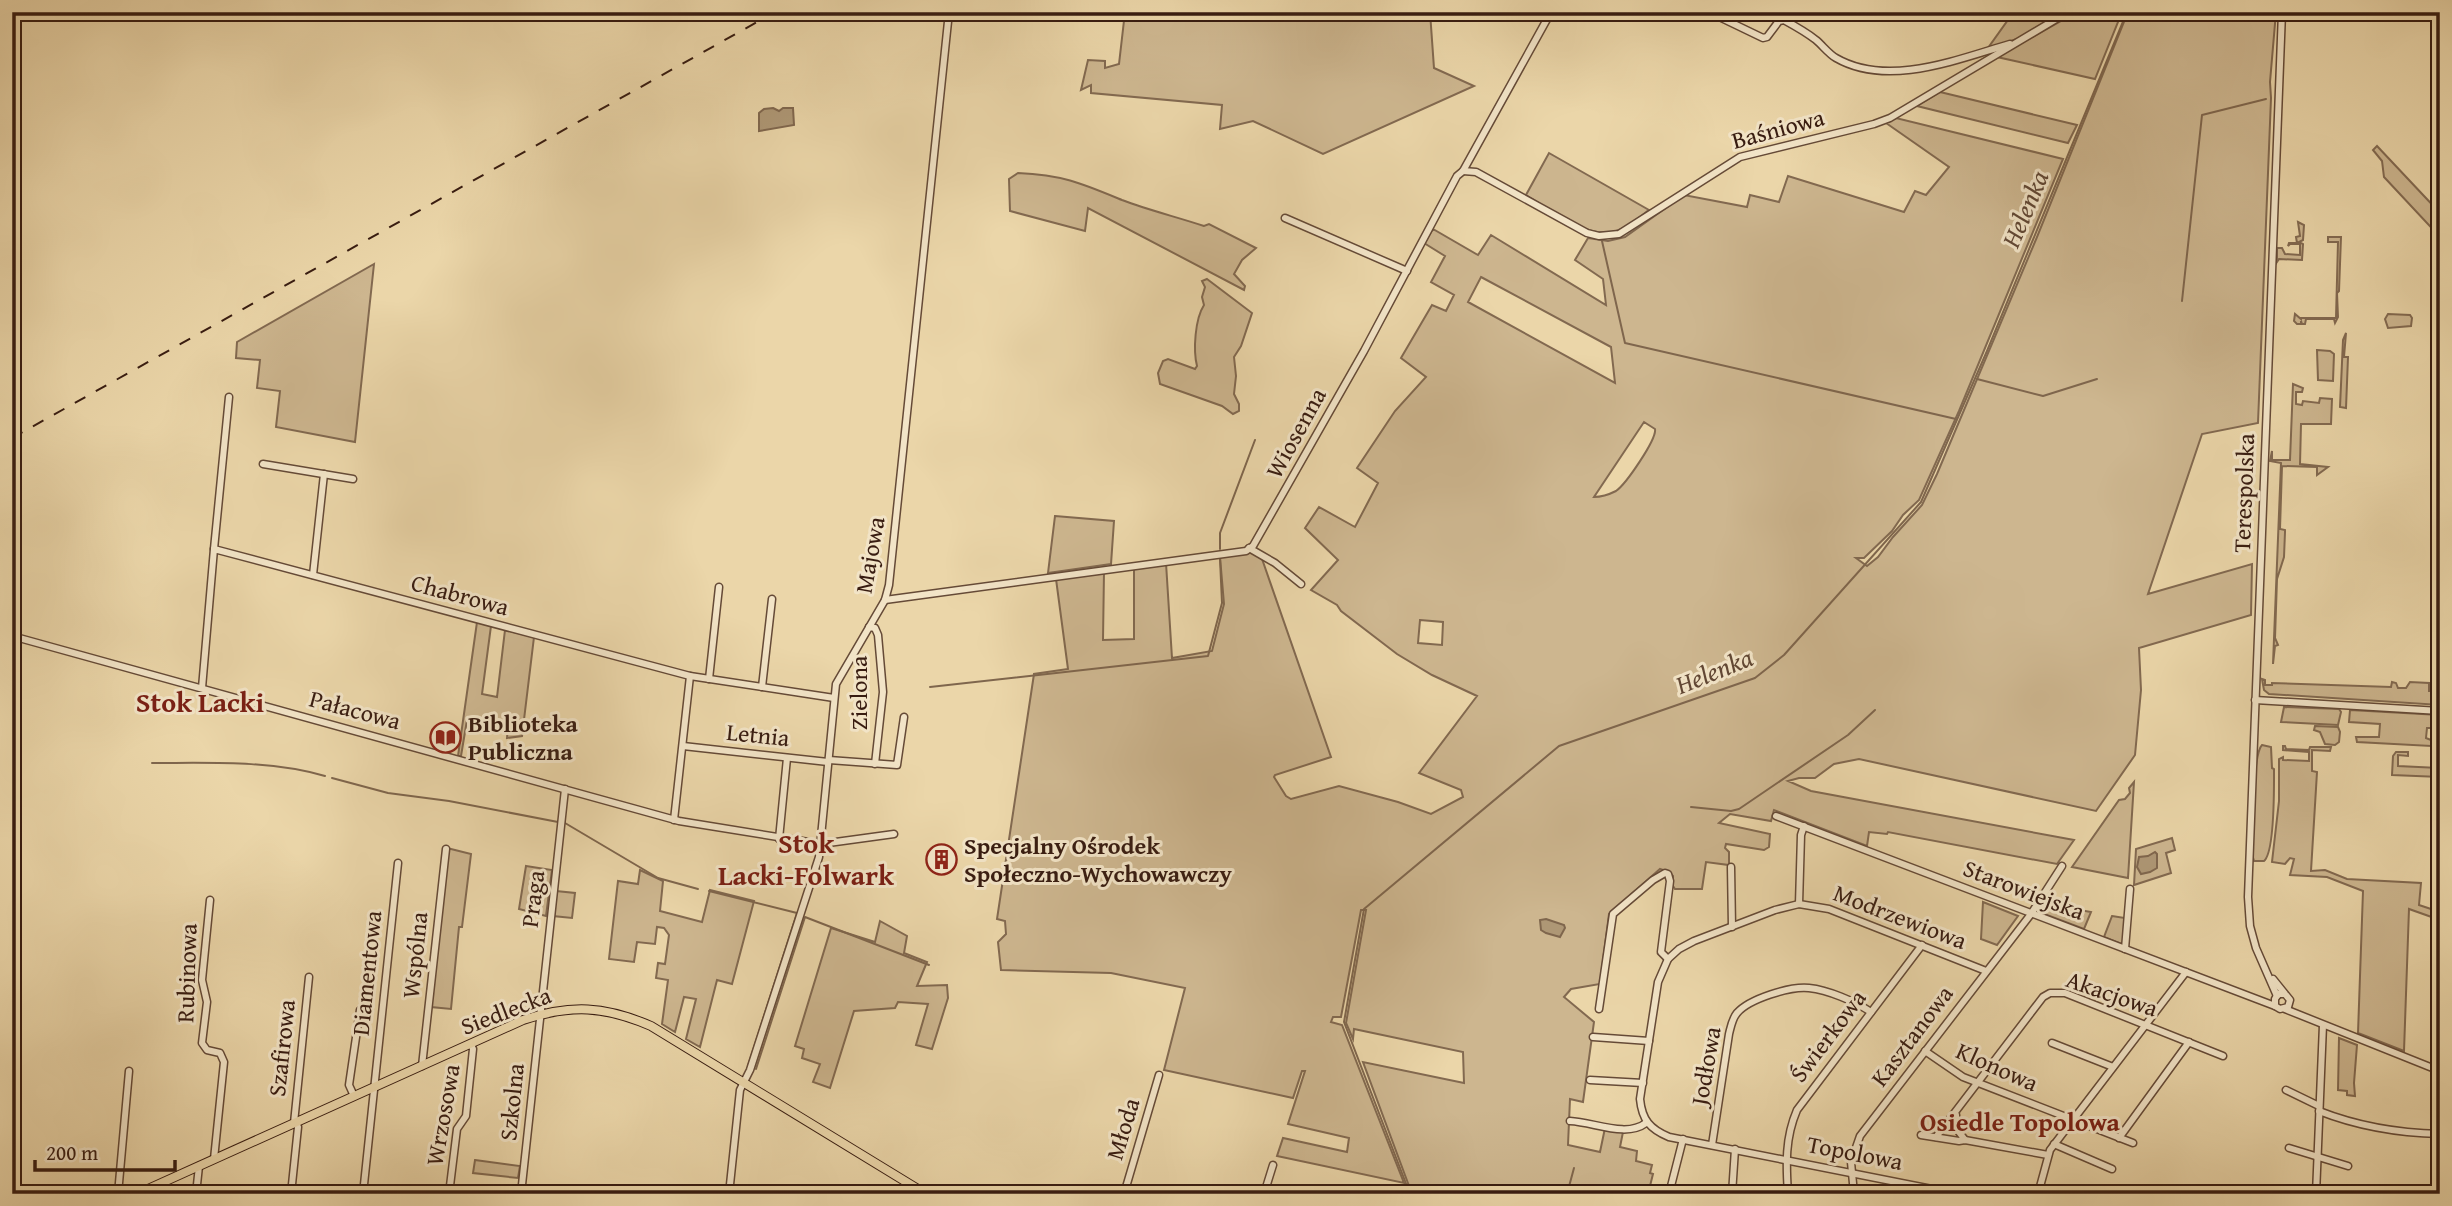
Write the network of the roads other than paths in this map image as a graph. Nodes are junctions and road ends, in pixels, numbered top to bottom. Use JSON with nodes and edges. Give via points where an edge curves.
{"nodes":[{"id":1,"x":949,"y":12,"type":"edge"},
{"id":2,"x":1550,"y":12,"type":"edge"},
{"id":3,"x":1709,"y":12,"type":"edge"},
{"id":4,"x":2068,"y":12,"type":"edge"},
{"id":5,"x":2282,"y":12,"type":"edge"},
{"id":6,"x":2018,"y":41,"type":"junction"},
{"id":7,"x":1463,"y":171,"type":"junction"},
{"id":8,"x":1285,"y":218,"type":"dead end"},
{"id":9,"x":1407,"y":271,"type":"junction"},
{"id":10,"x":229,"y":397,"type":"dead end"},
{"id":11,"x":263,"y":464,"type":"dead end"},
{"id":12,"x":324,"y":474,"type":"junction"},
{"id":13,"x":353,"y":479,"type":"dead end"},
{"id":14,"x":1249,"y":548,"type":"junction"},
{"id":15,"x":214,"y":549,"type":"junction"},
{"id":16,"x":313,"y":575,"type":"junction"},
{"id":17,"x":1301,"y":584,"type":"dead end"},
{"id":18,"x":719,"y":587,"type":"dead end"},
{"id":19,"x":772,"y":600,"type":"dead end"},
{"id":20,"x":886,"y":600,"type":"junction"},
{"id":21,"x":869,"y":626,"type":"junction"},
{"id":22,"x":12,"y":636,"type":"edge"},
{"id":23,"x":690,"y":676,"type":"junction"},
{"id":24,"x":709,"y":679,"type":"junction"},
{"id":25,"x":762,"y":687,"type":"junction"},
{"id":26,"x":202,"y":688,"type":"junction"},
{"id":27,"x":834,"y":698,"type":"junction"},
{"id":28,"x":2255,"y":700,"type":"junction"},
{"id":29,"x":2440,"y":711,"type":"edge"},
{"id":30,"x":904,"y":717,"type":"dead end"},
{"id":31,"x":682,"y":746,"type":"junction"},
{"id":32,"x":787,"y":758,"type":"junction"},
{"id":33,"x":828,"y":761,"type":"junction"},
{"id":34,"x":876,"y":764,"type":"junction"},
{"id":35,"x":565,"y":789,"type":"junction"},
{"id":36,"x":1776,"y":816,"type":"dead end"},
{"id":37,"x":674,"y":820,"type":"junction"},
{"id":38,"x":1804,"y":826,"type":"junction"},
{"id":39,"x":894,"y":834,"type":"dead end"},
{"id":40,"x":779,"y":838,"type":"junction"},
{"id":41,"x":821,"y":844,"type":"junction"},
{"id":42,"x":446,"y":849,"type":"dead end"},
{"id":43,"x":398,"y":863,"type":"dead end"},
{"id":44,"x":2062,"y":866,"type":"dead end"},
{"id":45,"x":1731,"y":867,"type":"dead end"},
{"id":46,"x":2130,"y":889,"type":"dead end"},
{"id":47,"x":210,"y":900,"type":"dead end"},
{"id":48,"x":1799,"y":904,"type":"junction"},
{"id":49,"x":2031,"y":914,"type":"junction"},
{"id":50,"x":1732,"y":927,"type":"junction"},
{"id":51,"x":1922,"y":945,"type":"junction"},
{"id":52,"x":2125,"y":949,"type":"junction"},
{"id":53,"x":1668,"y":959,"type":"junction"},
{"id":54,"x":1986,"y":971,"type":"junction"},
{"id":55,"x":2186,"y":972,"type":"junction"},
{"id":56,"x":2268,"y":972,"type":"junction"},
{"id":57,"x":309,"y":977,"type":"dead end"},
{"id":58,"x":2285,"y":994,"type":"junction"},
{"id":59,"x":2276,"y":1000,"type":"junction"},
{"id":60,"x":2288,"y":1006,"type":"junction"},
{"id":61,"x":1599,"y":1009,"type":"dead end"},
{"id":62,"x":360,"y":1010,"type":"dead end"},
{"id":63,"x":1871,"y":1012,"type":"junction"},
{"id":64,"x":541,"y":1014,"type":"junction"},
{"id":65,"x":2145,"y":1024,"type":"junction"},
{"id":66,"x":2323,"y":1026,"type":"junction"},
{"id":67,"x":1593,"y":1037,"type":"dead end"},
{"id":68,"x":1649,"y":1041,"type":"junction"},
{"id":69,"x":2189,"y":1042,"type":"junction"},
{"id":70,"x":2052,"y":1043,"type":"dead end"},
{"id":71,"x":471,"y":1044,"type":"junction"},
{"id":72,"x":1925,"y":1051,"type":"junction"},
{"id":73,"x":2223,"y":1056,"type":"dead end"},
{"id":74,"x":422,"y":1066,"type":"junction"},
{"id":75,"x":2113,"y":1067,"type":"junction"},
{"id":76,"x":129,"y":1071,"type":"dead end"},
{"id":77,"x":2440,"y":1071,"type":"edge"},
{"id":78,"x":1160,"y":1075,"type":"dead end"},
{"id":79,"x":1590,"y":1080,"type":"dead end"},
{"id":80,"x":745,"y":1082,"type":"junction"},
{"id":81,"x":1643,"y":1083,"type":"junction"},
{"id":82,"x":1978,"y":1083,"type":"junction"},
{"id":83,"x":374,"y":1087,"type":"junction"},
{"id":84,"x":2286,"y":1090,"type":"dead end"},
{"id":85,"x":354,"y":1096,"type":"junction"},
{"id":86,"x":2319,"y":1109,"type":"junction"},
{"id":87,"x":1957,"y":1110,"type":"junction"},
{"id":88,"x":2072,"y":1120,"type":"junction"},
{"id":89,"x":1570,"y":1121,"type":"dead end"},
{"id":90,"x":295,"y":1123,"type":"junction"},
{"id":91,"x":1646,"y":1123,"type":"junction"},
{"id":92,"x":1662,"y":1134,"type":"junction"},
{"id":93,"x":1921,"y":1135,"type":"dead end"},
{"id":94,"x":2440,"y":1135,"type":"edge"},
{"id":95,"x":1936,"y":1138,"type":"junction"},
{"id":96,"x":2119,"y":1138,"type":"junction"},
{"id":97,"x":1683,"y":1139,"type":"junction"},
{"id":98,"x":1965,"y":1139,"type":"junction"},
{"id":99,"x":2133,"y":1143,"type":"dead end"},
{"id":100,"x":1659,"y":1144,"type":"dead end"},
{"id":101,"x":2054,"y":1144,"type":"junction"},
{"id":102,"x":1712,"y":1145,"type":"junction"},
{"id":103,"x":2289,"y":1148,"type":"dead end"},
{"id":104,"x":1735,"y":1149,"type":"junction"},
{"id":105,"x":2048,"y":1155,"type":"junction"},
{"id":106,"x":2317,"y":1157,"type":"junction"},
{"id":107,"x":214,"y":1159,"type":"junction"},
{"id":108,"x":1786,"y":1159,"type":"junction"},
{"id":109,"x":1273,"y":1165,"type":"dead end"},
{"id":110,"x":199,"y":1166,"type":"junction"},
{"id":111,"x":2348,"y":1166,"type":"dead end"},
{"id":112,"x":2112,"y":1169,"type":"dead end"},
{"id":113,"x":1851,"y":1171,"type":"junction"},
{"id":114,"x":153,"y":1190,"type":"edge"},
{"id":115,"x":118,"y":1194,"type":"edge"},
{"id":116,"x":138,"y":1194,"type":"edge"},
{"id":117,"x":196,"y":1194,"type":"edge"},
{"id":118,"x":291,"y":1194,"type":"edge"},
{"id":119,"x":363,"y":1194,"type":"edge"},
{"id":120,"x":449,"y":1194,"type":"edge"},
{"id":121,"x":521,"y":1194,"type":"edge"},
{"id":122,"x":729,"y":1194,"type":"edge"},
{"id":123,"x":926,"y":1194,"type":"edge"},
{"id":124,"x":1124,"y":1194,"type":"edge"},
{"id":125,"x":1264,"y":1194,"type":"edge"},
{"id":126,"x":1670,"y":1194,"type":"edge"},
{"id":127,"x":1732,"y":1194,"type":"edge"},
{"id":128,"x":1788,"y":1194,"type":"edge"},
{"id":129,"x":1854,"y":1194,"type":"edge"},
{"id":130,"x":1957,"y":1194,"type":"edge"},
{"id":131,"x":2038,"y":1194,"type":"edge"},
{"id":132,"x":2316,"y":1194,"type":"edge"}],
"edges":[{"from":1,"to":20,"type":"street","name":"Majowa"},
{"from":2,"to":7,"type":"street","name":"Wiosenna"},
{"from":3,"to":6,"type":"street","via":[[1763,38],[1784,20],[1835,58],[1879,70],[1926,66]]},
{"from":4,"to":6,"type":"street","name":"Baśniowa"},
{"from":5,"to":28,"type":"street","name":"Terespolska"},
{"from":6,"to":7,"type":"street","name":"Baśniowa","via":[[1890,118],[1724,164],[1619,234],[1587,233],[1476,172]]},
{"from":7,"to":9,"type":"street","name":"Wiosenna"},
{"from":8,"to":9,"type":"street"},
{"from":9,"to":14,"type":"street","name":"Wiosenna","via":[[1259,539]]},
{"from":10,"to":15,"type":"street"},
{"from":11,"to":12,"type":"street"},
{"from":12,"to":13,"type":"street"},
{"from":12,"to":16,"type":"street"},
{"from":14,"to":17,"type":"street"},
{"from":14,"to":20,"type":"street"},
{"from":15,"to":16,"type":"street","name":"Chabrowa"},
{"from":15,"to":26,"type":"street"},
{"from":16,"to":23,"type":"street","name":"Chabrowa"},
{"from":18,"to":24,"type":"street"},
{"from":19,"to":25,"type":"street"},
{"from":20,"to":21,"type":"street","name":"Majowa"},
{"from":21,"to":27,"type":"street","name":"Majowa","via":[[840,677]]},
{"from":21,"to":34,"type":"street","name":"Zielona","via":[[878,635],[883,692]]},
{"from":22,"to":26,"type":"street","name":"Pałacowa"},
{"from":23,"to":24,"type":"street","name":"Chabrowa"},
{"from":23,"to":31,"type":"street"},
{"from":24,"to":25,"type":"street","name":"Chabrowa"},
{"from":25,"to":27,"type":"street","name":"Chabrowa"},
{"from":26,"to":35,"type":"street","name":"Pałacowa"},
{"from":27,"to":33,"type":"street","name":"Majowa"},
{"from":28,"to":29,"type":"street"},
{"from":28,"to":56,"type":"street","name":"Terespolska","via":[[2248,897],[2252,934]]},
{"from":30,"to":34,"type":"street","name":"Letnia","via":[[897,765]]},
{"from":31,"to":32,"type":"street","name":"Letnia"},
{"from":31,"to":37,"type":"street"},
{"from":32,"to":33,"type":"street","name":"Letnia"},
{"from":32,"to":40,"type":"street"},
{"from":33,"to":34,"type":"street","name":"Letnia"},
{"from":33,"to":41,"type":"street","name":"Majowa"},
{"from":35,"to":37,"type":"street","name":"Pałacowa"},
{"from":35,"to":64,"type":"street","name":"Praga"},
{"from":36,"to":38,"type":"street","name":"Starowiejska"},
{"from":37,"to":40,"type":"street","name":"Pałacowa"},
{"from":38,"to":48,"type":"street","name":"Modrzewiowa"},
{"from":38,"to":49,"type":"street","name":"Starowiejska"},
{"from":39,"to":41,"type":"street","name":"Pałacowa"},
{"from":40,"to":41,"type":"street","name":"Pałacowa"},
{"from":41,"to":80,"type":"street","name":"Majowa"},
{"from":42,"to":74,"type":"street","name":"Wspólna"},
{"from":43,"to":83,"type":"street","name":"Diamentowa"},
{"from":44,"to":49,"type":"street","name":"Kasztanowa"},
{"from":45,"to":50,"type":"street"},
{"from":46,"to":52,"type":"street"},
{"from":47,"to":107,"type":"street","name":"Rubinowa","via":[[202,980],[207,1002],[202,1043],[207,1050],[220,1053],[224,1062]]},
{"from":48,"to":50,"type":"street","name":"Modrzewiowa"},
{"from":48,"to":51,"type":"street","name":"Modrzewiowa","via":[[1829,909]]},
{"from":49,"to":52,"type":"street","name":"Starowiejska"},
{"from":49,"to":54,"type":"street","name":"Kasztanowa"},
{"from":50,"to":53,"type":"street","name":"Modrzewiowa","via":[[1687,945]]},
{"from":51,"to":54,"type":"street","name":"Modrzewiowa"},
{"from":51,"to":63,"type":"street","name":"Świerkowa"},
{"from":52,"to":55,"type":"street","name":"Starowiejska"},
{"from":53,"to":61,"type":"street","via":[[1661,952],[1670,881],[1665,873],[1613,914]]},
{"from":53,"to":68,"type":"street","via":[[1658,982]]},
{"from":54,"to":72,"type":"street","name":"Kasztanowa"},
{"from":55,"to":59,"type":"street","name":"Starowiejska","via":[[2258,1000]]},
{"from":55,"to":65,"type":"street"},
{"from":56,"to":58,"type":"street","name":"Terespolska"},
{"from":56,"to":59,"type":"street","name":"Terespolska"},
{"from":57,"to":90,"type":"street","name":"Szafirowa"},
{"from":58,"to":59,"type":"street"},
{"from":58,"to":60,"type":"street","name":"Terespolska"},
{"from":59,"to":60,"type":"street","via":[[2280,1009]]},
{"from":60,"to":66,"type":"street"},
{"from":62,"to":85,"type":"street","via":[[349,1084]]},
{"from":63,"to":102,"type":"street","name":"Jodłowa","via":[[1807,987],[1744,1007],[1732,1021]]},
{"from":63,"to":108,"type":"street","name":"Świerkowa","via":[[1797,1110]]},
{"from":64,"to":71,"type":"main road","name":"Siedlecka"},
{"from":64,"to":80,"type":"main road","name":"Siedlecka","via":[[585,1009],[630,1017]]},
{"from":64,"to":121,"type":"street","name":"Szkolna"},
{"from":65,"to":69,"type":"street","name":"Akacjowa"},
{"from":65,"to":75,"type":"street"},
{"from":65,"to":82,"type":"street","name":"Akacjowa","via":[[2065,993],[2050,993]]},
{"from":66,"to":77,"type":"street"},
{"from":66,"to":86,"type":"street"},
{"from":67,"to":68,"type":"street"},
{"from":68,"to":81,"type":"street"},
{"from":69,"to":73,"type":"street","name":"Akacjowa"},
{"from":69,"to":96,"type":"street"},
{"from":70,"to":75,"type":"street"},
{"from":71,"to":74,"type":"main road","name":"Siedlecka"},
{"from":71,"to":120,"type":"street","name":"Wrzosowa","via":[[466,1116],[457,1129]]},
{"from":72,"to":82,"type":"street","name":"Klonowa","via":[[1949,1070]]},
{"from":72,"to":113,"type":"street","name":"Kasztanowa","via":[[1860,1136]]},
{"from":74,"to":83,"type":"main road","name":"Siedlecka"},
{"from":75,"to":88,"type":"street"},
{"from":76,"to":115,"type":"street"},
{"from":78,"to":124,"type":"street","name":"Młoda"},
{"from":79,"to":81,"type":"street"},
{"from":80,"to":122,"type":"street","name":"Majowa","via":[[740,1090]]},
{"from":80,"to":123,"type":"main road","name":"Siedlecka"},
{"from":81,"to":91,"type":"street","via":[[1641,1110]]},
{"from":82,"to":87,"type":"street","name":"Akacjowa"},
{"from":82,"to":88,"type":"street","name":"Klonowa"},
{"from":83,"to":85,"type":"main road","name":"Siedlecka"},
{"from":83,"to":119,"type":"street","name":"Diamentowa"},
{"from":84,"to":86,"type":"street"},
{"from":85,"to":90,"type":"main road","name":"Siedlecka"},
{"from":86,"to":94,"type":"street","via":[[2348,1121]]},
{"from":86,"to":106,"type":"street"},
{"from":87,"to":95,"type":"street","name":"Akacjowa"},
{"from":87,"to":98,"type":"street","via":[[1956,1128]]},
{"from":88,"to":96,"type":"street","name":"Klonowa"},
{"from":88,"to":101,"type":"street"},
{"from":89,"to":91,"type":"street","via":[[1633,1130]]},
{"from":90,"to":107,"type":"main road","name":"Siedlecka"},
{"from":90,"to":118,"type":"street","name":"Szafirowa"},
{"from":91,"to":92,"type":"street","name":"Topolowa"},
{"from":92,"to":97,"type":"street","name":"Topolowa"},
{"from":92,"to":100,"type":"street"},
{"from":93,"to":95,"type":"street"},
{"from":95,"to":98,"type":"street"},
{"from":96,"to":99,"type":"street","name":"Klonowa"},
{"from":97,"to":102,"type":"street","name":"Topolowa"},
{"from":97,"to":126,"type":"street"},
{"from":98,"to":105,"type":"street"},
{"from":101,"to":105,"type":"street"},
{"from":101,"to":112,"type":"street"},
{"from":102,"to":104,"type":"street","name":"Topolowa"},
{"from":103,"to":106,"type":"street"},
{"from":104,"to":108,"type":"street","name":"Topolowa"},
{"from":104,"to":127,"type":"street"},
{"from":105,"to":131,"type":"street"},
{"from":106,"to":111,"type":"street"},
{"from":106,"to":132,"type":"street"},
{"from":107,"to":110,"type":"main road","name":"Siedlecka"},
{"from":108,"to":113,"type":"street","name":"Topolowa"},
{"from":108,"to":128,"type":"street","name":"Topolowa"},
{"from":109,"to":125,"type":"street"},
{"from":110,"to":114,"type":"main road","name":"Siedlecka"},
{"from":110,"to":117,"type":"street"},
{"from":113,"to":129,"type":"street","name":"Kasztanowa"},
{"from":113,"to":130,"type":"street","name":"Topolowa"},
{"from":114,"to":116,"type":"main road","name":"Siedlecka"}]}
